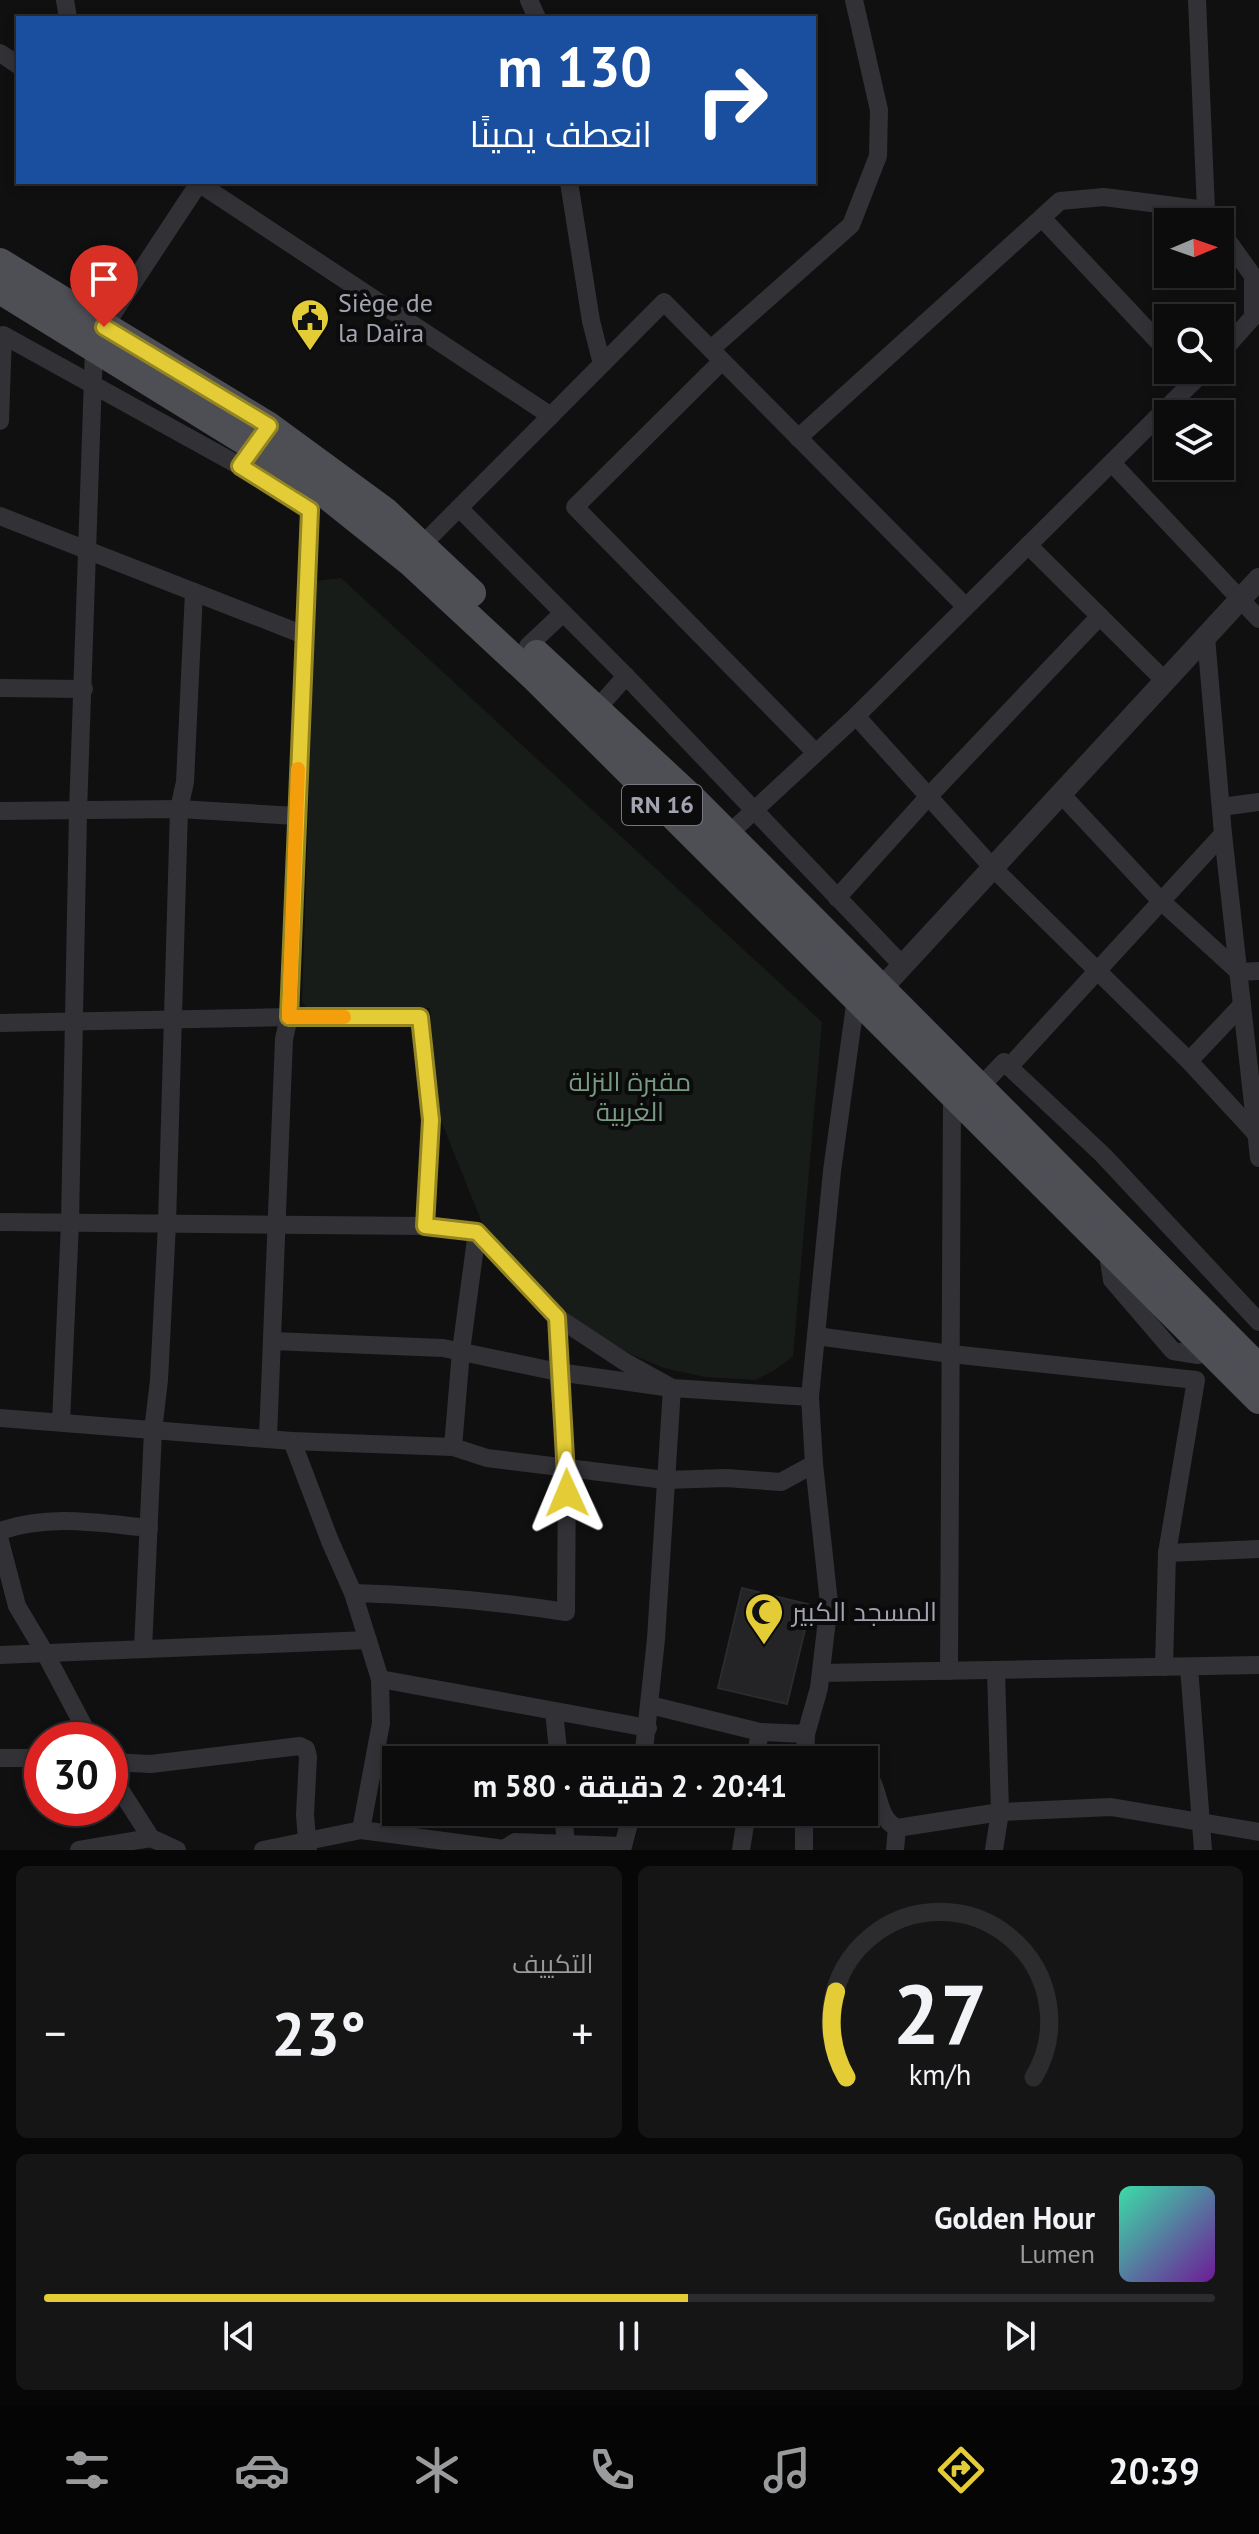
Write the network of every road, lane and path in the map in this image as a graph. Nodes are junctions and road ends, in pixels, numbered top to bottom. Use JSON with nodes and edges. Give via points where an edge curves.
{"nodes":[{"id":1,"x":854,"y":0,"type":"edge"},
{"id":2,"x":1197,"y":0,"type":"edge"},
{"id":3,"x":197,"y":184,"type":"edge"},
{"id":4,"x":200,"y":184,"type":"edge"},
{"id":5,"x":569,"y":184,"type":"edge"},
{"id":6,"x":1165,"y":208,"type":"edge"},
{"id":7,"x":1210,"y":208,"type":"edge"},
{"id":8,"x":1042,"y":218,"type":"junction"},
{"id":9,"x":1234,"y":250,"type":"edge"},
{"id":10,"x":0,"y":262,"type":"edge"},
{"id":11,"x":0,"y":290,"type":"edge"},
{"id":12,"x":1256,"y":314,"type":"edge"},
{"id":13,"x":1154,"y":337,"type":"edge"},
{"id":14,"x":99,"y":338,"type":"junction"},
{"id":15,"x":1234,"y":338,"type":"edge"},
{"id":16,"x":716,"y":355,"type":"junction"},
{"id":17,"x":602,"y":364,"type":"junction"},
{"id":18,"x":91,"y":383,"type":"junction"},
{"id":19,"x":1186,"y":384,"type":"edge"},
{"id":20,"x":551,"y":416,"type":"junction"},
{"id":21,"x":0,"y":421,"type":"edge"},
{"id":22,"x":798,"y":438,"type":"junction"},
{"id":23,"x":254,"y":447,"type":"junction"},
{"id":24,"x":1112,"y":463,"type":"junction"},
{"id":25,"x":306,"y":479,"type":"junction"},
{"id":26,"x":459,"y":508,"type":"junction"},
{"id":27,"x":310,"y":510,"type":"junction"},
{"id":28,"x":0,"y":516,"type":"edge"},
{"id":29,"x":1028,"y":545,"type":"junction"},
{"id":30,"x":421,"y":546,"type":"junction"},
{"id":31,"x":85,"y":549,"type":"junction"},
{"id":32,"x":1259,"y":579,"type":"edge"},
{"id":33,"x":194,"y":592,"type":"junction"},
{"id":34,"x":1241,"y":599,"type":"junction"},
{"id":35,"x":965,"y":606,"type":"junction"},
{"id":36,"x":562,"y":614,"type":"junction"},
{"id":37,"x":1100,"y":616,"type":"junction"},
{"id":38,"x":1259,"y":619,"type":"edge"},
{"id":39,"x":304,"y":635,"type":"junction"},
{"id":40,"x":1206,"y":637,"type":"junction"},
{"id":41,"x":528,"y":646,"type":"junction"},
{"id":42,"x":626,"y":676,"type":"junction"},
{"id":43,"x":1165,"y":681,"type":"junction"},
{"id":44,"x":0,"y":688,"type":"edge"},
{"id":45,"x":84,"y":689,"type":"junction"},
{"id":46,"x":596,"y":710,"type":"junction"},
{"id":47,"x":856,"y":716,"type":"junction"},
{"id":48,"x":815,"y":752,"type":"junction"},
{"id":49,"x":1061,"y":794,"type":"junction"},
{"id":50,"x":929,"y":796,"type":"junction"},
{"id":51,"x":1259,"y":802,"type":"edge"},
{"id":52,"x":1221,"y":807,"type":"junction"},
{"id":53,"x":179,"y":809,"type":"junction"},
{"id":54,"x":753,"y":810,"type":"junction"},
{"id":55,"x":0,"y":811,"type":"edge"},
{"id":56,"x":78,"y":812,"type":"junction"},
{"id":57,"x":296,"y":816,"type":"junction"},
{"id":58,"x":1223,"y":834,"type":"junction"},
{"id":59,"x":718,"y":843,"type":"junction"},
{"id":60,"x":993,"y":868,"type":"junction"},
{"id":61,"x":837,"y":898,"type":"junction"},
{"id":62,"x":1160,"y":900,"type":"junction"},
{"id":63,"x":903,"y":966,"type":"junction"},
{"id":64,"x":1095,"y":970,"type":"junction"},
{"id":65,"x":1259,"y":971,"type":"edge"},
{"id":66,"x":1239,"y":972,"type":"junction"},
{"id":67,"x":868,"y":994,"type":"junction"},
{"id":68,"x":1242,"y":1005,"type":"junction"},
{"id":69,"x":289,"y":1017,"type":"junction"},
{"id":70,"x":174,"y":1019,"type":"junction"},
{"id":71,"x":75,"y":1022,"type":"junction"},
{"id":72,"x":0,"y":1023,"type":"edge"},
{"id":73,"x":1189,"y":1061,"type":"junction"},
{"id":74,"x":1009,"y":1067,"type":"junction"},
{"id":75,"x":966,"y":1091,"type":"junction"},
{"id":76,"x":1258,"y":1137,"type":"edge"},
{"id":77,"x":1259,"y":1158,"type":"edge"},
{"id":78,"x":0,"y":1222,"type":"edge"},
{"id":79,"x":70,"y":1223,"type":"junction"},
{"id":80,"x":167,"y":1224,"type":"junction"},
{"id":81,"x":276,"y":1225,"type":"junction"},
{"id":82,"x":425,"y":1226,"type":"junction"},
{"id":83,"x":477,"y":1232,"type":"junction"},
{"id":84,"x":557,"y":1317,"type":"junction"},
{"id":85,"x":1259,"y":1322,"type":"edge"},
{"id":86,"x":816,"y":1336,"type":"junction"},
{"id":87,"x":272,"y":1341,"type":"junction"},
{"id":88,"x":461,"y":1351,"type":"junction"},
{"id":89,"x":1203,"y":1352,"type":"junction"},
{"id":90,"x":951,"y":1354,"type":"junction"},
{"id":91,"x":1259,"y":1368,"type":"edge"},
{"id":92,"x":558,"y":1372,"type":"junction"},
{"id":93,"x":1196,"y":1380,"type":"junction"},
{"id":94,"x":672,"y":1388,"type":"junction"},
{"id":95,"x":810,"y":1397,"type":"junction"},
{"id":96,"x":1259,"y":1400,"type":"edge"},
{"id":97,"x":0,"y":1418,"type":"edge"},
{"id":98,"x":61,"y":1422,"type":"junction"},
{"id":99,"x":153,"y":1431,"type":"junction"},
{"id":100,"x":268,"y":1438,"type":"junction"},
{"id":101,"x":292,"y":1441,"type":"junction"},
{"id":102,"x":453,"y":1447,"type":"junction"},
{"id":103,"x":814,"y":1464,"type":"junction"},
{"id":104,"x":567,"y":1469,"type":"junction"},
{"id":105,"x":665,"y":1480,"type":"junction"},
{"id":106,"x":149,"y":1528,"type":"junction"},
{"id":107,"x":0,"y":1531,"type":"edge"},
{"id":108,"x":0,"y":1541,"type":"edge"},
{"id":109,"x":1259,"y":1549,"type":"edge"},
{"id":110,"x":1167,"y":1553,"type":"junction"},
{"id":111,"x":353,"y":1593,"type":"junction"},
{"id":112,"x":368,"y":1640,"type":"junction"},
{"id":113,"x":143,"y":1649,"type":"junction"},
{"id":114,"x":45,"y":1653,"type":"junction"},
{"id":115,"x":0,"y":1655,"type":"edge"},
{"id":116,"x":1259,"y":1665,"type":"edge"},
{"id":117,"x":1164,"y":1667,"type":"junction"},
{"id":118,"x":1189,"y":1667,"type":"junction"},
{"id":119,"x":996,"y":1670,"type":"junction"},
{"id":120,"x":949,"y":1671,"type":"junction"},
{"id":121,"x":821,"y":1673,"type":"junction"},
{"id":122,"x":380,"y":1679,"type":"junction"},
{"id":123,"x":650,"y":1705,"type":"junction"},
{"id":124,"x":554,"y":1711,"type":"junction"},
{"id":125,"x":81,"y":1722,"type":"edge"},
{"id":126,"x":648,"y":1728,"type":"junction"},
{"id":127,"x":760,"y":1732,"type":"junction"},
{"id":128,"x":806,"y":1734,"type":"junction"},
{"id":129,"x":558,"y":1746,"type":"edge"},
{"id":130,"x":645,"y":1746,"type":"edge"},
{"id":131,"x":758,"y":1746,"type":"edge"},
{"id":132,"x":806,"y":1746,"type":"edge"},
{"id":133,"x":0,"y":1758,"type":"edge"},
{"id":134,"x":24,"y":1758,"type":"edge"},
{"id":135,"x":128,"y":1763,"type":"edge"},
{"id":136,"x":878,"y":1798,"type":"edge"},
{"id":137,"x":128,"y":1802,"type":"edge"},
{"id":138,"x":1000,"y":1812,"type":"junction"},
{"id":139,"x":1202,"y":1822,"type":"junction"},
{"id":140,"x":564,"y":1826,"type":"edge"},
{"id":141,"x":628,"y":1826,"type":"edge"},
{"id":142,"x":745,"y":1826,"type":"edge"},
{"id":143,"x":804,"y":1826,"type":"edge"},
{"id":144,"x":897,"y":1828,"type":"junction"},
{"id":145,"x":361,"y":1830,"type":"junction"},
{"id":146,"x":1259,"y":1832,"type":"edge"},
{"id":147,"x":151,"y":1838,"type":"junction"},
{"id":148,"x":566,"y":1844,"type":"junction"},
{"id":149,"x":308,"y":1845,"type":"edge"},
{"id":150,"x":459,"y":1847,"type":"edge"},
{"id":151,"x":622,"y":1848,"type":"edge"},
{"id":152,"x":79,"y":1850,"type":"edge"},
{"id":153,"x":177,"y":1850,"type":"edge"},
{"id":154,"x":263,"y":1850,"type":"edge"},
{"id":155,"x":741,"y":1850,"type":"edge"},
{"id":156,"x":804,"y":1850,"type":"edge"},
{"id":157,"x":895,"y":1850,"type":"edge"},
{"id":158,"x":994,"y":1850,"type":"edge"},
{"id":159,"x":1203,"y":1850,"type":"edge"}],
"edges":[{"from":1,"to":16,"type":"street","via":[[879,110],[878,156],[851,225]]},
{"from":2,"to":7,"type":"street"},
{"from":3,"to":14,"type":"street"},
{"from":4,"to":20,"type":"street"},
{"from":5,"to":17,"type":"street"},
{"from":6,"to":8,"type":"street","via":[[1104,197],[1060,201]]},
{"from":8,"to":13,"type":"street"},
{"from":8,"to":22,"type":"street"},
{"from":9,"to":12,"type":"street","via":[[1253,276]]},
{"from":10,"to":14,"type":"main road","number":"RN 16"},
{"from":11,"to":14,"type":"main road","number":"RN 16"},
{"from":12,"to":15,"type":"street"},
{"from":14,"to":18,"type":"street"},
{"from":14,"to":23,"type":"main road","number":"RN 16"},
{"from":16,"to":17,"type":"street","via":[[664,302]]},
{"from":16,"to":22,"type":"street"},
{"from":16,"to":48,"type":"street","via":[[575,507]]},
{"from":17,"to":20,"type":"street"},
{"from":18,"to":21,"type":"street","via":[[3,335]]},
{"from":18,"to":23,"type":"street"},
{"from":18,"to":31,"type":"street"},
{"from":19,"to":24,"type":"street"},
{"from":20,"to":26,"type":"street"},
{"from":22,"to":35,"type":"street"},
{"from":23,"to":25,"type":"main road","number":"RN 16"},
{"from":23,"to":27,"type":"street"},
{"from":23,"to":30,"type":"main road","number":"RN 16","via":[[385,511]]},
{"from":24,"to":29,"type":"street"},
{"from":24,"to":34,"type":"street"},
{"from":25,"to":27,"type":"street"},
{"from":25,"to":59,"type":"main road","number":"RN 16","via":[[410,562]]},
{"from":26,"to":30,"type":"street"},
{"from":26,"to":36,"type":"street"},
{"from":27,"to":39,"type":"street"},
{"from":28,"to":31,"type":"street"},
{"from":29,"to":35,"type":"street"},
{"from":29,"to":37,"type":"street"},
{"from":30,"to":41,"type":"main road","number":"RN 16"},
{"from":31,"to":33,"type":"street"},
{"from":31,"to":45,"type":"street"},
{"from":32,"to":34,"type":"street"},
{"from":33,"to":39,"type":"street"},
{"from":33,"to":53,"type":"street","via":[[185,782]]},
{"from":34,"to":38,"type":"street"},
{"from":34,"to":40,"type":"street"},
{"from":35,"to":47,"type":"street"},
{"from":36,"to":41,"type":"street"},
{"from":36,"to":42,"type":"street"},
{"from":37,"to":43,"type":"street"},
{"from":37,"to":50,"type":"street"},
{"from":39,"to":57,"type":"street"},
{"from":40,"to":43,"type":"street"},
{"from":40,"to":52,"type":"street"},
{"from":41,"to":46,"type":"main road","number":"RN 16"},
{"from":42,"to":46,"type":"street"},
{"from":42,"to":54,"type":"street"},
{"from":43,"to":49,"type":"street"},
{"from":44,"to":45,"type":"street"},
{"from":45,"to":56,"type":"street"},
{"from":46,"to":59,"type":"main road","number":"RN 16"},
{"from":47,"to":48,"type":"street"},
{"from":47,"to":50,"type":"street"},
{"from":48,"to":54,"type":"street"},
{"from":49,"to":60,"type":"street"},
{"from":49,"to":62,"type":"street"},
{"from":50,"to":60,"type":"street"},
{"from":50,"to":61,"type":"street"},
{"from":51,"to":52,"type":"street"},
{"from":52,"to":58,"type":"street"},
{"from":53,"to":56,"type":"street"},
{"from":53,"to":57,"type":"street"},
{"from":53,"to":70,"type":"street"},
{"from":54,"to":59,"type":"street"},
{"from":54,"to":61,"type":"street"},
{"from":55,"to":56,"type":"street"},
{"from":56,"to":71,"type":"street"},
{"from":57,"to":69,"type":"street"},
{"from":58,"to":62,"type":"street"},
{"from":58,"to":66,"type":"street"},
{"from":59,"to":67,"type":"main road","number":"RN 16"},
{"from":60,"to":63,"type":"street"},
{"from":60,"to":64,"type":"street"},
{"from":61,"to":63,"type":"street"},
{"from":62,"to":64,"type":"street"},
{"from":62,"to":66,"type":"street"},
{"from":63,"to":67,"type":"street"},
{"from":64,"to":73,"type":"street"},
{"from":64,"to":74,"type":"street"},
{"from":65,"to":66,"type":"street"},
{"from":66,"to":68,"type":"street"},
{"from":67,"to":75,"type":"main road","number":"RN 16"},
{"from":67,"to":86,"type":"street","via":[[832,1171]]},
{"from":68,"to":73,"type":"street"},
{"from":68,"to":76,"type":"street"},
{"from":69,"to":70,"type":"street"},
{"from":69,"to":81,"type":"street"},
{"from":69,"to":82,"type":"street","via":[[420,1017],[431,1120]]},
{"from":70,"to":71,"type":"street"},
{"from":70,"to":80,"type":"street"},
{"from":71,"to":72,"type":"street"},
{"from":71,"to":79,"type":"street"},
{"from":73,"to":76,"type":"street"},
{"from":74,"to":75,"type":"street","via":[[1004,1062]]},
{"from":74,"to":85,"type":"street","via":[[1103,1155]]},
{"from":75,"to":89,"type":"main road","number":"RN 16"},
{"from":75,"to":90,"type":"street"},
{"from":75,"to":91,"type":"main road","number":"RN 16"},
{"from":76,"to":77,"type":"street"},
{"from":78,"to":79,"type":"street"},
{"from":79,"to":80,"type":"street"},
{"from":79,"to":98,"type":"street"},
{"from":80,"to":81,"type":"street"},
{"from":80,"to":99,"type":"street"},
{"from":81,"to":82,"type":"street"},
{"from":81,"to":87,"type":"street"},
{"from":82,"to":83,"type":"street"},
{"from":83,"to":84,"type":"street"},
{"from":83,"to":88,"type":"street"},
{"from":84,"to":92,"type":"street"},
{"from":84,"to":94,"type":"street"},
{"from":86,"to":90,"type":"street"},
{"from":86,"to":95,"type":"street"},
{"from":87,"to":88,"type":"street"},
{"from":87,"to":100,"type":"street"},
{"from":88,"to":92,"type":"street"},
{"from":88,"to":102,"type":"street"},
{"from":89,"to":93,"type":"street"},
{"from":89,"to":96,"type":"main road","number":"RN 16"},
{"from":90,"to":93,"type":"street"},
{"from":90,"to":120,"type":"street"},
{"from":92,"to":94,"type":"street"},
{"from":92,"to":104,"type":"street"},
{"from":93,"to":110,"type":"street"},
{"from":94,"to":95,"type":"street"},
{"from":94,"to":105,"type":"street"},
{"from":95,"to":103,"type":"street"},
{"from":97,"to":98,"type":"street"},
{"from":98,"to":99,"type":"street"},
{"from":99,"to":100,"type":"street"},
{"from":99,"to":106,"type":"street"},
{"from":100,"to":101,"type":"street"},
{"from":101,"to":102,"type":"street"},
{"from":101,"to":111,"type":"street"},
{"from":102,"to":104,"type":"street","via":[[487,1458]]},
{"from":103,"to":105,"type":"street","via":[[781,1482]]},
{"from":103,"to":121,"type":"street","via":[[829,1603]]},
{"from":104,"to":105,"type":"street"},
{"from":104,"to":111,"type":"street","via":[[566,1612],[498,1601]]},
{"from":105,"to":123,"type":"street"},
{"from":106,"to":107,"type":"street","via":[[63,1519]]},
{"from":106,"to":113,"type":"street"},
{"from":108,"to":114,"type":"street","via":[[17,1606]]},
{"from":109,"to":110,"type":"street"},
{"from":110,"to":117,"type":"street"},
{"from":111,"to":112,"type":"street"},
{"from":112,"to":113,"type":"street"},
{"from":112,"to":122,"type":"street"},
{"from":113,"to":114,"type":"street"},
{"from":114,"to":115,"type":"street"},
{"from":114,"to":125,"type":"street"},
{"from":116,"to":118,"type":"street"},
{"from":117,"to":118,"type":"street"},
{"from":117,"to":119,"type":"street"},
{"from":118,"to":139,"type":"street"},
{"from":119,"to":120,"type":"street"},
{"from":119,"to":138,"type":"street"},
{"from":120,"to":121,"type":"street"},
{"from":121,"to":128,"type":"street"},
{"from":122,"to":124,"type":"street"},
{"from":122,"to":145,"type":"street","via":[[381,1723]]},
{"from":123,"to":126,"type":"street"},
{"from":123,"to":127,"type":"street"},
{"from":124,"to":126,"type":"street"},
{"from":124,"to":129,"type":"street"},
{"from":126,"to":130,"type":"street"},
{"from":127,"to":128,"type":"street"},
{"from":127,"to":131,"type":"street"},
{"from":128,"to":132,"type":"street"},
{"from":133,"to":134,"type":"street"},
{"from":135,"to":149,"type":"street","via":[[300,1746],[308,1757]]},
{"from":136,"to":144,"type":"street","via":[[881,1812]]},
{"from":137,"to":147,"type":"street"},
{"from":138,"to":139,"type":"street","via":[[1111,1807]]},
{"from":138,"to":144,"type":"street"},
{"from":138,"to":158,"type":"street"},
{"from":139,"to":146,"type":"street"},
{"from":139,"to":159,"type":"street"},
{"from":140,"to":148,"type":"street"},
{"from":141,"to":151,"type":"street"},
{"from":142,"to":155,"type":"street"},
{"from":143,"to":156,"type":"street"},
{"from":144,"to":157,"type":"street"},
{"from":145,"to":149,"type":"street"},
{"from":145,"to":150,"type":"street"},
{"from":147,"to":152,"type":"street"},
{"from":147,"to":153,"type":"street"},
{"from":148,"to":150,"type":"street"},
{"from":148,"to":151,"type":"street"},
{"from":149,"to":154,"type":"street"}]}
